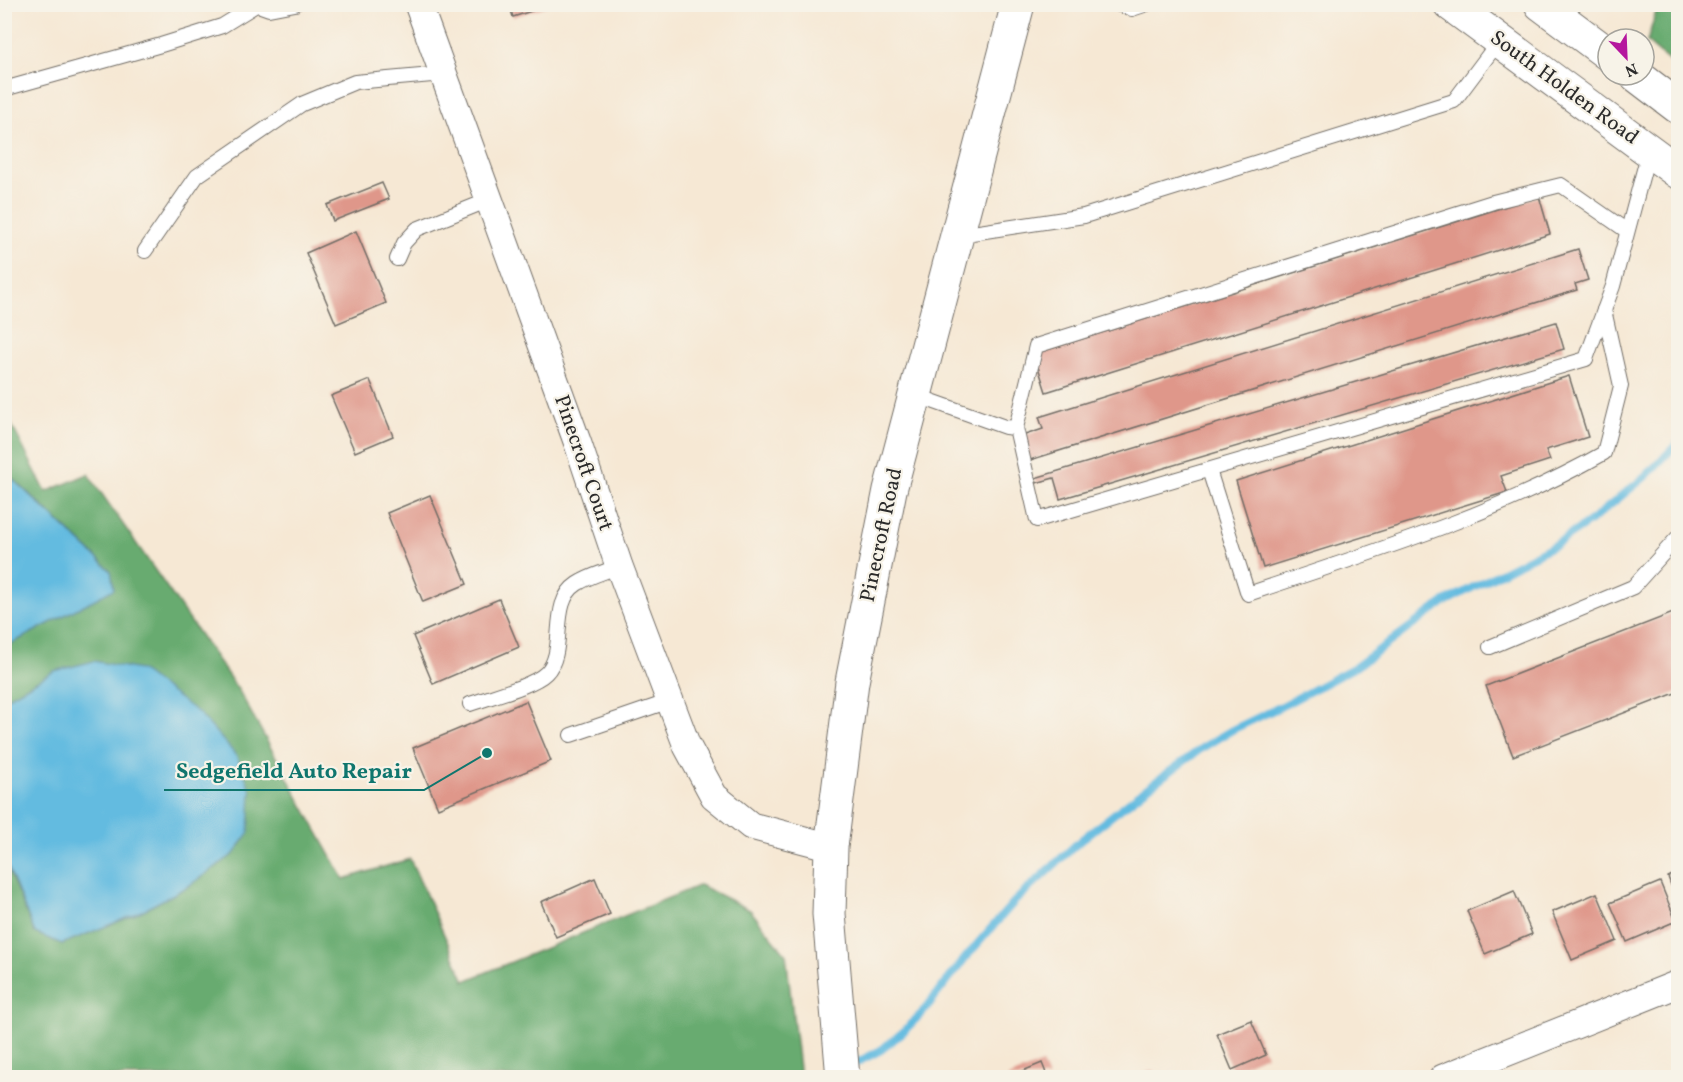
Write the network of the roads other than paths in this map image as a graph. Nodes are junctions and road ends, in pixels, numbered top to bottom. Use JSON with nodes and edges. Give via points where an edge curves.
{"nodes":[{"id":1,"x":295,"y":4,"type":"edge"},
{"id":2,"x":418,"y":4,"type":"edge"},
{"id":3,"x":1018,"y":4,"type":"edge"},
{"id":4,"x":1117,"y":4,"type":"edge"},
{"id":5,"x":1147,"y":4,"type":"edge"},
{"id":6,"x":1450,"y":4,"type":"edge"},
{"id":7,"x":1541,"y":4,"type":"edge"},
{"id":8,"x":256,"y":5,"type":"edge"},
{"id":9,"x":1499,"y":41,"type":"junction"},
{"id":10,"x":1596,"y":45,"type":"edge"},
{"id":11,"x":444,"y":74,"type":"junction"},
{"id":12,"x":1652,"y":87,"type":"edge"},
{"id":13,"x":4,"y":89,"type":"edge"},
{"id":14,"x":1678,"y":107,"type":"edge"},
{"id":15,"x":1649,"y":151,"type":"junction"},
{"id":16,"x":1678,"y":172,"type":"edge"},
{"id":17,"x":489,"y":200,"type":"junction"},
{"id":18,"x":1627,"y":231,"type":"junction"},
{"id":19,"x":957,"y":235,"type":"junction"},
{"id":20,"x":145,"y":251,"type":"dead end"},
{"id":21,"x":397,"y":259,"type":"dead end"},
{"id":22,"x":1604,"y":309,"type":"junction"},
{"id":23,"x":915,"y":395,"type":"junction"},
{"id":24,"x":1016,"y":428,"type":"junction"},
{"id":25,"x":1209,"y":470,"type":"junction"},
{"id":26,"x":1678,"y":537,"type":"edge"},
{"id":27,"x":619,"y":566,"type":"junction"},
{"id":28,"x":1490,"y":647,"type":"dead end"},
{"id":29,"x":670,"y":701,"type":"junction"},
{"id":30,"x":470,"y":704,"type":"dead end"},
{"id":31,"x":571,"y":735,"type":"dead end"},
{"id":32,"x":831,"y":847,"type":"junction"},
{"id":33,"x":1678,"y":984,"type":"edge"},
{"id":34,"x":843,"y":1077,"type":"edge"},
{"id":35,"x":1443,"y":1077,"type":"edge"}],
"edges":[{"from":1,"to":8,"type":"lane","via":[[269,9]]},
{"from":2,"to":11,"type":"street","name":"Pinecroft Court"},
{"from":3,"to":19,"type":"street","name":"Pinecroft Road"},
{"from":4,"to":5,"type":"lane","via":[[1132,9]]},
{"from":6,"to":9,"type":"street","name":"South Holden Road"},
{"from":7,"to":10,"type":"street"},
{"from":8,"to":13,"type":"lane","via":[[222,26]]},
{"from":9,"to":15,"type":"street","name":"South Holden Road"},
{"from":9,"to":19,"type":"lane","via":[[1454,101],[1084,216]]},
{"from":11,"to":17,"type":"street","name":"Pinecroft Court"},
{"from":11,"to":20,"type":"lane","via":[[355,82],[302,104],[197,176]]},
{"from":12,"to":14,"type":"street"},
{"from":15,"to":16,"type":"street","name":"South Holden Road"},
{"from":15,"to":18,"type":"lane"},
{"from":17,"to":21,"type":"lane","via":[[417,230],[404,243]]},
{"from":17,"to":27,"type":"street","name":"Pinecroft Court"},
{"from":18,"to":22,"type":"lane"},
{"from":18,"to":24,"type":"lane","via":[[1561,186],[1493,202],[1036,346]]},
{"from":19,"to":23,"type":"street","name":"Pinecroft Road"},
{"from":22,"to":25,"type":"lane","via":[[1586,359]]},
{"from":22,"to":25,"type":"lane","via":[[1622,386],[1604,453],[1559,478],[1437,529],[1248,594]]},
{"from":23,"to":24,"type":"lane"},
{"from":23,"to":32,"type":"street","name":"Pinecroft Road","via":[[890,490],[852,682]]},
{"from":24,"to":25,"type":"lane","via":[[1037,520]]},
{"from":26,"to":28,"type":"lane","via":[[1633,587]]},
{"from":27,"to":29,"type":"street","name":"Pinecroft Court"},
{"from":27,"to":30,"type":"lane","via":[[576,584],[566,595],[554,662],[547,673]]},
{"from":29,"to":31,"type":"lane"},
{"from":29,"to":32,"type":"street","name":"Pinecroft Court","via":[[687,746],[714,796],[751,826]]},
{"from":32,"to":34,"type":"street","name":"Pinecroft Road","via":[[829,914]]},
{"from":33,"to":35,"type":"street"}]}
